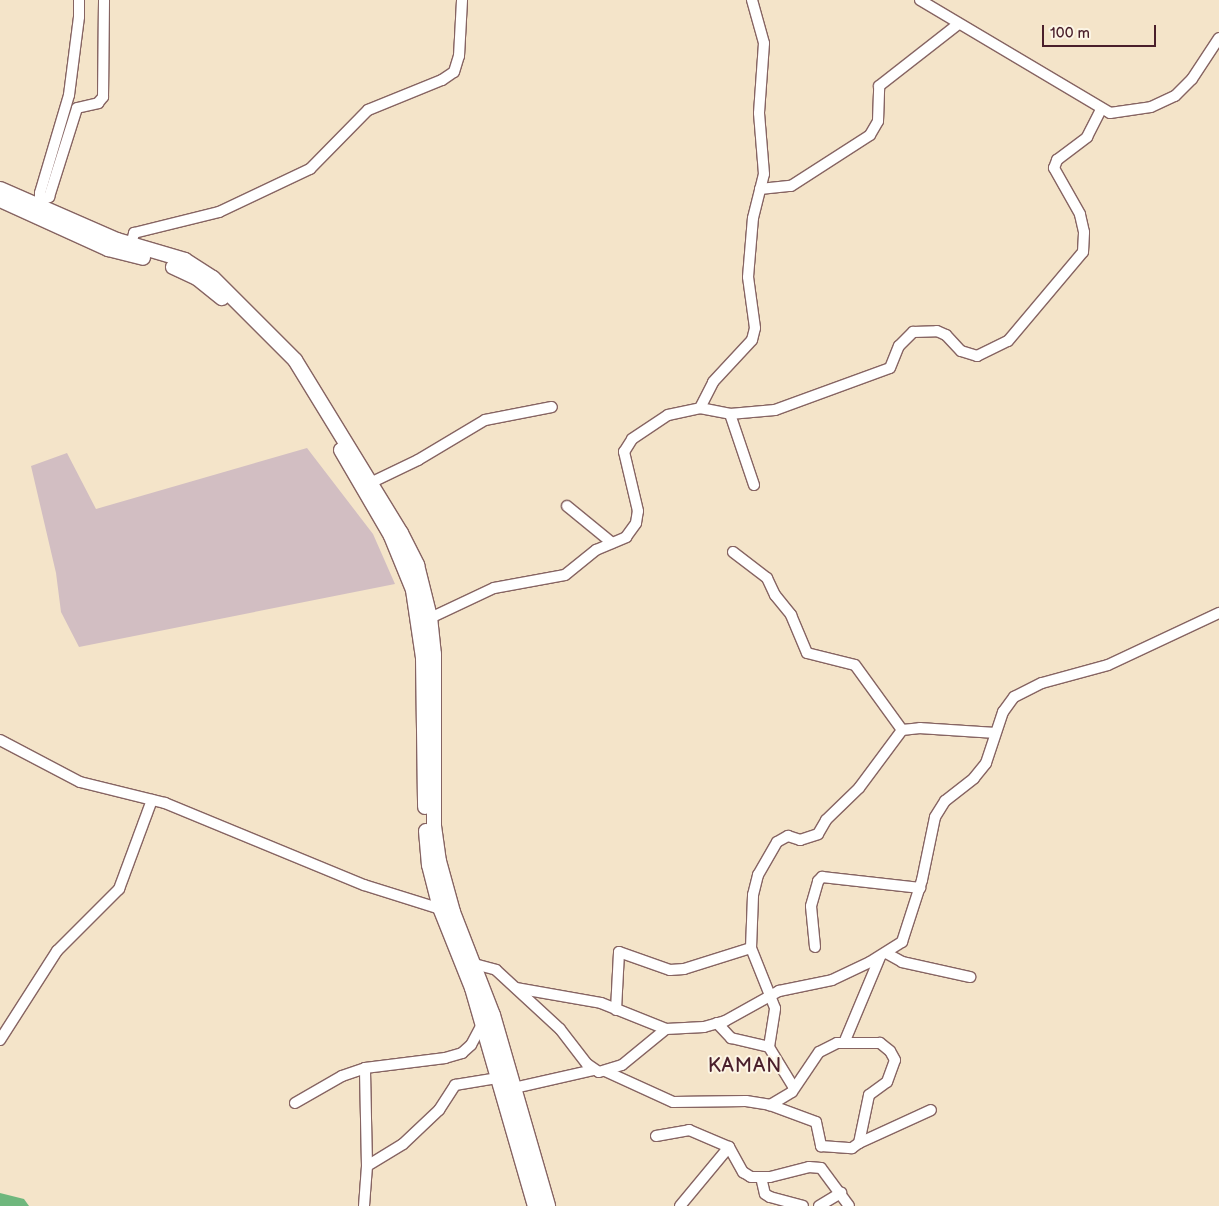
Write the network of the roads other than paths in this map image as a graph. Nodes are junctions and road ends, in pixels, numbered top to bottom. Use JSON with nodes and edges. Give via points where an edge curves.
{"nodes":[{"id":1,"x":79,"y":0,"type":"edge"},
{"id":2,"x":104,"y":0,"type":"edge"},
{"id":3,"x":462,"y":0,"type":"edge"},
{"id":4,"x":752,"y":0,"type":"edge"},
{"id":5,"x":920,"y":0,"type":"edge"},
{"id":6,"x":957,"y":25,"type":"junction"},
{"id":7,"x":1219,"y":38,"type":"edge"},
{"id":8,"x":1101,"y":110,"type":"junction"},
{"id":9,"x":0,"y":189,"type":"edge"},
{"id":10,"x":760,"y":189,"type":"junction"},
{"id":11,"x":0,"y":200,"type":"edge"},
{"id":12,"x":40,"y":207,"type":"junction"},
{"id":13,"x":129,"y":250,"type":"junction"},
{"id":14,"x":552,"y":407,"type":"dead end"},
{"id":15,"x":700,"y":408,"type":"junction"},
{"id":16,"x":730,"y":414,"type":"junction"},
{"id":17,"x":367,"y":484,"type":"junction"},
{"id":18,"x":754,"y":485,"type":"dead end"},
{"id":19,"x":568,"y":506,"type":"dead end"},
{"id":20,"x":612,"y":543,"type":"junction"},
{"id":21,"x":733,"y":552,"type":"dead end"},
{"id":22,"x":1219,"y":612,"type":"edge"},
{"id":23,"x":425,"y":620,"type":"junction"},
{"id":24,"x":902,"y":730,"type":"junction"},
{"id":25,"x":995,"y":733,"type":"junction"},
{"id":26,"x":0,"y":740,"type":"edge"},
{"id":27,"x":152,"y":800,"type":"junction"},
{"id":28,"x":920,"y":888,"type":"junction"},
{"id":29,"x":446,"y":910,"type":"junction"},
{"id":30,"x":815,"y":947,"type":"dead end"},
{"id":31,"x":751,"y":948,"type":"junction"},
{"id":32,"x":883,"y":955,"type":"junction"},
{"id":33,"x":467,"y":962,"type":"junction"},
{"id":34,"x":970,"y":978,"type":"dead end"},
{"id":35,"x":516,"y":988,"type":"junction"},
{"id":36,"x":770,"y":997,"type":"junction"},
{"id":37,"x":616,"y":1010,"type":"junction"},
{"id":38,"x":483,"y":1022,"type":"junction"},
{"id":39,"x":717,"y":1023,"type":"junction"},
{"id":40,"x":666,"y":1029,"type":"junction"},
{"id":41,"x":0,"y":1040,"type":"edge"},
{"id":42,"x":844,"y":1043,"type":"junction"},
{"id":43,"x":769,"y":1047,"type":"junction"},
{"id":44,"x":365,"y":1068,"type":"junction"},
{"id":45,"x":599,"y":1071,"type":"junction"},
{"id":46,"x":508,"y":1080,"type":"junction"},
{"id":47,"x":794,"y":1088,"type":"junction"},
{"id":48,"x":295,"y":1103,"type":"dead end"},
{"id":49,"x":770,"y":1105,"type":"junction"},
{"id":50,"x":931,"y":1110,"type":"dead end"},
{"id":51,"x":656,"y":1136,"type":"dead end"},
{"id":52,"x":859,"y":1143,"type":"junction"},
{"id":53,"x":729,"y":1147,"type":"junction"},
{"id":54,"x":367,"y":1166,"type":"junction"},
{"id":55,"x":761,"y":1177,"type":"junction"},
{"id":56,"x":841,"y":1193,"type":"junction"},
{"id":57,"x":364,"y":1206,"type":"edge"},
{"id":58,"x":535,"y":1206,"type":"edge"},
{"id":59,"x":548,"y":1206,"type":"edge"},
{"id":60,"x":680,"y":1206,"type":"edge"},
{"id":61,"x":803,"y":1206,"type":"edge"},
{"id":62,"x":819,"y":1206,"type":"edge"},
{"id":63,"x":849,"y":1206,"type":"edge"}],
"edges":[{"from":1,"to":12,"type":"street","via":[[80,17],[69,95],[40,193]]},
{"from":2,"to":12,"type":"street","via":[[103,98],[98,103],[77,108],[49,197]]},
{"from":3,"to":13,"type":"street","via":[[459,56],[454,72],[368,110],[310,169],[219,212],[134,234]]},
{"from":4,"to":10,"type":"street","via":[[764,43],[759,113],[764,174]]},
{"from":5,"to":6,"type":"street"},
{"from":6,"to":8,"type":"street"},
{"from":6,"to":10,"type":"street","via":[[878,86],[878,121],[870,135],[791,186]]},
{"from":7,"to":8,"type":"street","via":[[1192,79],[1175,96],[1132,112]]},
{"from":8,"to":16,"type":"street","via":[[1087,137],[1057,160],[1054,168],[1080,214],[1084,232],[1083,252],[1008,341],[977,356],[961,351],[946,335],[937,331],[913,332],[899,346],[895,363],[883,372],[775,410]]},
{"from":9,"to":12,"type":"main road"},
{"from":10,"to":15,"type":"street","via":[[753,218],[748,277],[755,328],[752,340],[713,382]]},
{"from":11,"to":12,"type":"main road"},
{"from":12,"to":13,"type":"main road","via":[[108,249]]},
{"from":13,"to":17,"type":"main road","via":[[197,278],[270,345],[290,369]]},
{"from":14,"to":17,"type":"street","via":[[485,420]]},
{"from":15,"to":16,"type":"street"},
{"from":15,"to":20,"type":"street","via":[[668,415],[632,439],[624,452],[638,511],[636,523],[626,537]]},
{"from":16,"to":18,"type":"street"},
{"from":17,"to":23,"type":"main road","via":[[406,568]]},
{"from":19,"to":20,"type":"street"},
{"from":20,"to":23,"type":"street","via":[[596,550],[565,575],[494,588]]},
{"from":21,"to":24,"type":"street","via":[[767,578],[774,595],[791,615],[807,653],[855,664]]},
{"from":22,"to":25,"type":"street","via":[[1108,665],[1028,689],[1014,697],[1003,712]]},
{"from":23,"to":29,"type":"main road","via":[[425,827],[429,865]]},
{"from":24,"to":25,"type":"street","via":[[920,728]]},
{"from":24,"to":31,"type":"street","via":[[859,788],[826,820],[818,834],[800,840],[788,836],[777,842],[758,875],[753,895]]},
{"from":25,"to":28,"type":"street","via":[[986,763],[974,778],[945,801],[935,817]]},
{"from":26,"to":27,"type":"street","via":[[80,782]]},
{"from":27,"to":29,"type":"street","via":[[364,885]]},
{"from":27,"to":41,"type":"street","via":[[117,892],[57,951]]},
{"from":28,"to":30,"type":"street","via":[[822,876],[811,906]]},
{"from":28,"to":32,"type":"street","via":[[902,942]]},
{"from":29,"to":33,"type":"main road"},
{"from":31,"to":36,"type":"street"},
{"from":31,"to":37,"type":"street","via":[[684,969],[670,970],[619,952]]},
{"from":32,"to":34,"type":"street"},
{"from":32,"to":36,"type":"street","via":[[832,980],[778,991]]},
{"from":32,"to":42,"type":"street"},
{"from":33,"to":35,"type":"street","via":[[496,970]]},
{"from":33,"to":38,"type":"main road"},
{"from":33,"to":46,"type":"main road","via":[[493,1014]]},
{"from":35,"to":37,"type":"street","via":[[558,993]]},
{"from":35,"to":45,"type":"street"},
{"from":36,"to":39,"type":"street"},
{"from":36,"to":43,"type":"street","via":[[776,1017]]},
{"from":37,"to":40,"type":"street"},
{"from":38,"to":44,"type":"street","via":[[471,1045],[462,1053]]},
{"from":38,"to":46,"type":"main road"},
{"from":39,"to":40,"type":"street"},
{"from":39,"to":43,"type":"street","via":[[731,1038]]},
{"from":40,"to":45,"type":"street","via":[[622,1065]]},
{"from":42,"to":47,"type":"street","via":[[819,1052]]},
{"from":42,"to":52,"type":"street","via":[[880,1043],[895,1060],[887,1082],[870,1095]]},
{"from":43,"to":47,"type":"street"},
{"from":44,"to":48,"type":"street","via":[[342,1076]]},
{"from":44,"to":54,"type":"street"},
{"from":45,"to":46,"type":"street"},
{"from":45,"to":49,"type":"street","via":[[673,1102],[746,1101]]},
{"from":46,"to":54,"type":"street","via":[[455,1085],[439,1110],[403,1144]]},
{"from":46,"to":58,"type":"main road"},
{"from":46,"to":59,"type":"main road"},
{"from":47,"to":49,"type":"street"},
{"from":49,"to":52,"type":"street","via":[[812,1120],[821,1146],[827,1149],[856,1148]]},
{"from":50,"to":52,"type":"street"},
{"from":51,"to":53,"type":"street","via":[[689,1130]]},
{"from":53,"to":55,"type":"street","via":[[743,1172],[751,1177]]},
{"from":53,"to":60,"type":"street"},
{"from":54,"to":57,"type":"street"},
{"from":55,"to":56,"type":"street","via":[[810,1166],[821,1168]]},
{"from":55,"to":61,"type":"street","via":[[765,1194]]},
{"from":56,"to":62,"type":"street"},
{"from":56,"to":63,"type":"street"}]}
